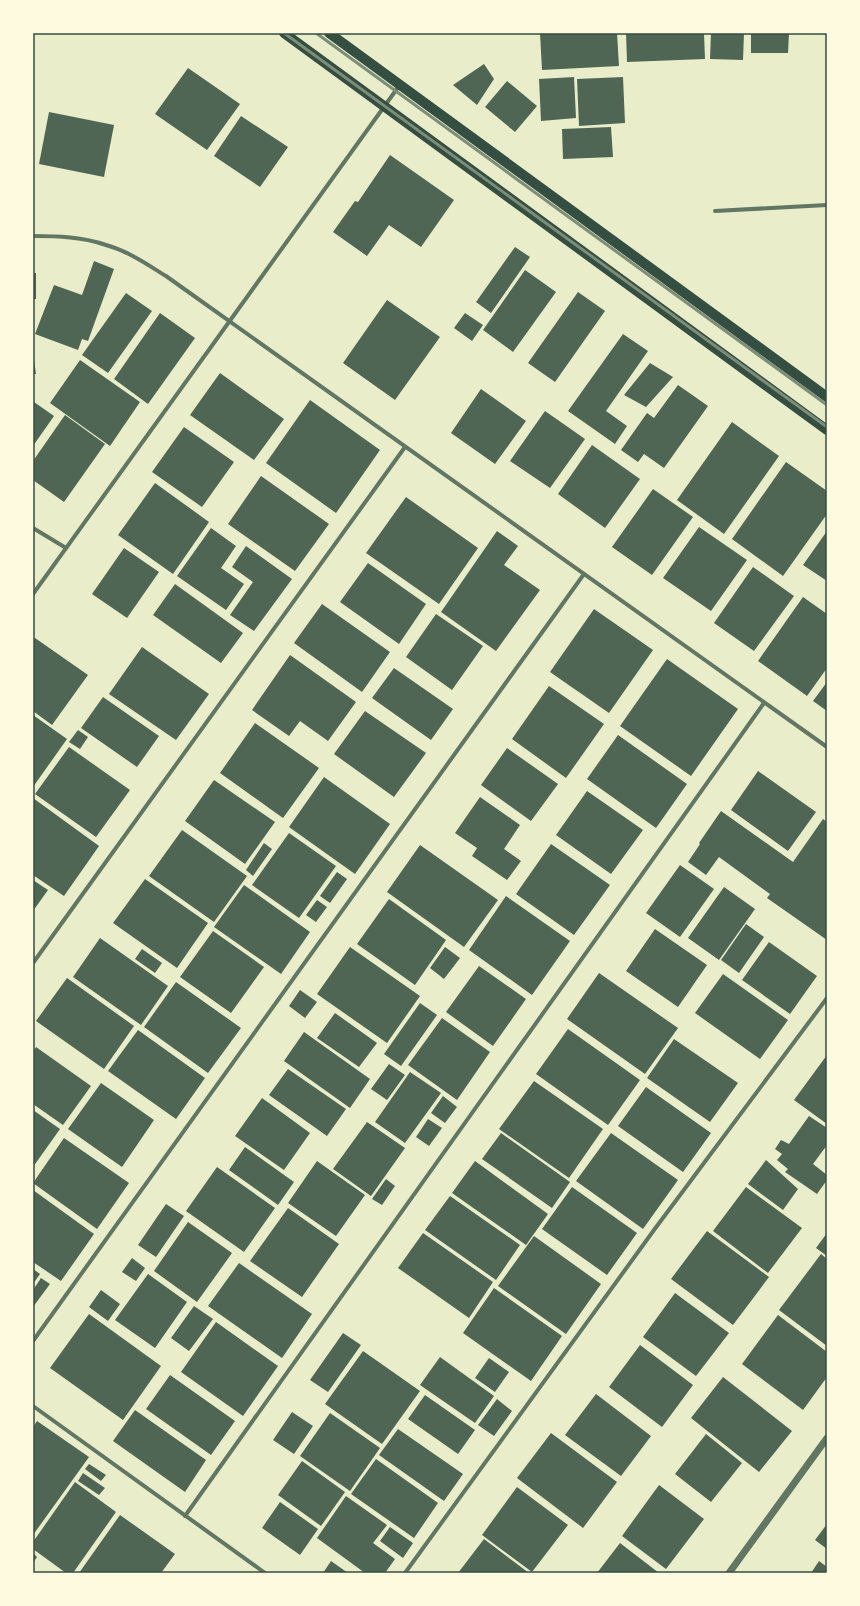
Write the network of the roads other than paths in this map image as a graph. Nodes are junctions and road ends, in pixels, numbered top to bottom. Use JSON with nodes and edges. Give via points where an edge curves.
{"nodes":[{"id":1,"x":284,"y":33,"type":"edge"},
{"id":2,"x":328,"y":33,"type":"edge"},
{"id":3,"x":399,"y":86,"type":"junction"},
{"id":4,"x":383,"y":107,"type":"junction"},
{"id":5,"x":827,"y":205,"type":"edge"},
{"id":6,"x":715,"y":211,"type":"dead end"},
{"id":7,"x":33,"y":236,"type":"edge"},
{"id":8,"x":229,"y":321,"type":"junction"},
{"id":9,"x":827,"y":397,"type":"edge"},
{"id":10,"x":827,"y":430,"type":"edge"},
{"id":11,"x":405,"y":447,"type":"junction"},
{"id":12,"x":33,"y":528,"type":"edge"},
{"id":13,"x":66,"y":548,"type":"junction"},
{"id":14,"x":584,"y":574,"type":"junction"},
{"id":15,"x":33,"y":594,"type":"edge"},
{"id":16,"x":764,"y":702,"type":"junction"},
{"id":17,"x":827,"y":747,"type":"edge"},
{"id":18,"x":33,"y":963,"type":"edge"},
{"id":19,"x":827,"y":998,"type":"edge"},
{"id":20,"x":33,"y":1341,"type":"edge"},
{"id":21,"x":33,"y":1406,"type":"edge"},
{"id":22,"x":827,"y":1438,"type":"edge"},
{"id":23,"x":185,"y":1516,"type":"junction"},
{"id":24,"x":265,"y":1573,"type":"edge"},
{"id":25,"x":405,"y":1573,"type":"edge"},
{"id":26,"x":728,"y":1573,"type":"edge"}],
"edges":[{"from":1,"to":4,"type":"main road"},
{"from":2,"to":3,"type":"main road"},
{"from":3,"to":4,"type":"street"},
{"from":3,"to":9,"type":"main road"},
{"from":4,"to":8,"type":"street"},
{"from":4,"to":10,"type":"main road"},
{"from":5,"to":6,"type":"street"},
{"from":7,"to":8,"type":"street","via":[[68,237],[107,245],[138,259],[166,276]]},
{"from":8,"to":11,"type":"street"},
{"from":8,"to":13,"type":"street"},
{"from":11,"to":14,"type":"street"},
{"from":11,"to":18,"type":"street"},
{"from":12,"to":13,"type":"street"},
{"from":13,"to":15,"type":"street"},
{"from":14,"to":16,"type":"street"},
{"from":14,"to":20,"type":"street"},
{"from":16,"to":17,"type":"street"},
{"from":16,"to":23,"type":"street"},
{"from":19,"to":25,"type":"street","via":[[654,1230]]},
{"from":21,"to":23,"type":"street"},
{"from":22,"to":26,"type":"street"},
{"from":23,"to":24,"type":"street"}]}
